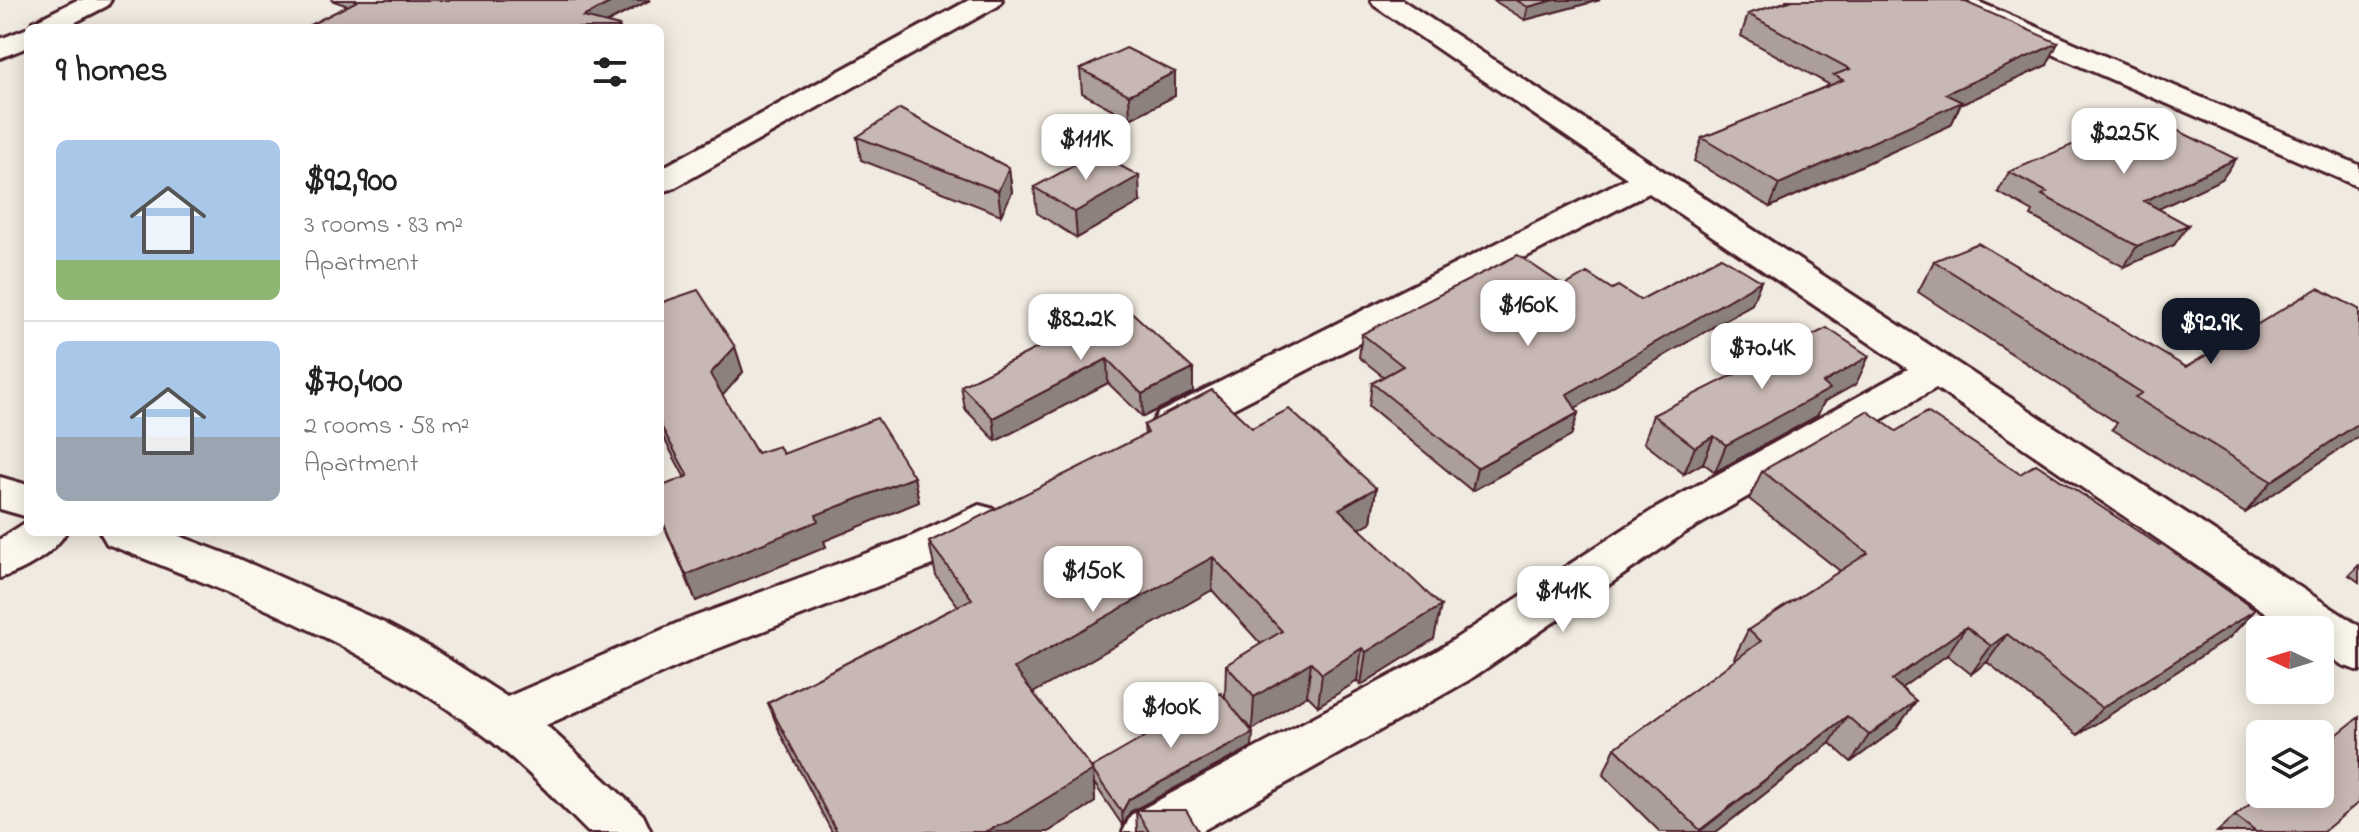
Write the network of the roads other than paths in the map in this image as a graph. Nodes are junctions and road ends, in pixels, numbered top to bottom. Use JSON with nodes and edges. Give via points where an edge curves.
{"nodes":[{"id":1,"x":98,"y":0,"type":"edge"},
{"id":2,"x":989,"y":0,"type":"edge"},
{"id":3,"x":1384,"y":0,"type":"edge"},
{"id":4,"x":1951,"y":0,"type":"edge"},
{"id":5,"x":51,"y":24,"type":"edge"},
{"id":6,"x":24,"y":38,"type":"edge"},
{"id":7,"x":0,"y":50,"type":"edge"},
{"id":8,"x":1654,"y":177,"type":"junction"},
{"id":9,"x":2359,"y":177,"type":"edge"},
{"id":10,"x":664,"y":180,"type":"edge"},
{"id":11,"x":1939,"y":369,"type":"junction"},
{"id":12,"x":1134,"y":442,"type":"edge"},
{"id":13,"x":0,"y":493,"type":"edge"},
{"id":14,"x":24,"y":500,"type":"edge"},
{"id":15,"x":1008,"y":507,"type":"edge"},
{"id":16,"x":38,"y":536,"type":"edge"},
{"id":17,"x":133,"y":536,"type":"edge"},
{"id":18,"x":0,"y":561,"type":"edge"},
{"id":19,"x":2359,"y":651,"type":"edge"},
{"id":20,"x":504,"y":721,"type":"junction"},
{"id":21,"x":624,"y":832,"type":"edge"},
{"id":22,"x":1150,"y":832,"type":"edge"}],
"edges":[{"from":1,"to":5,"type":"street"},
{"from":2,"to":10,"type":"street"},
{"from":3,"to":8,"type":"street"},
{"from":4,"to":9,"type":"street"},
{"from":6,"to":7,"type":"street"},
{"from":8,"to":11,"type":"street"},
{"from":8,"to":12,"type":"street"},
{"from":11,"to":19,"type":"street"},
{"from":11,"to":22,"type":"street","via":[[1668,522],[1452,666]]},
{"from":13,"to":14,"type":"street"},
{"from":15,"to":20,"type":"street","via":[[924,550],[697,636]]},
{"from":16,"to":18,"type":"street"},
{"from":17,"to":20,"type":"street","via":[[231,573],[336,622],[409,660]]},
{"from":20,"to":21,"type":"street"}]}
